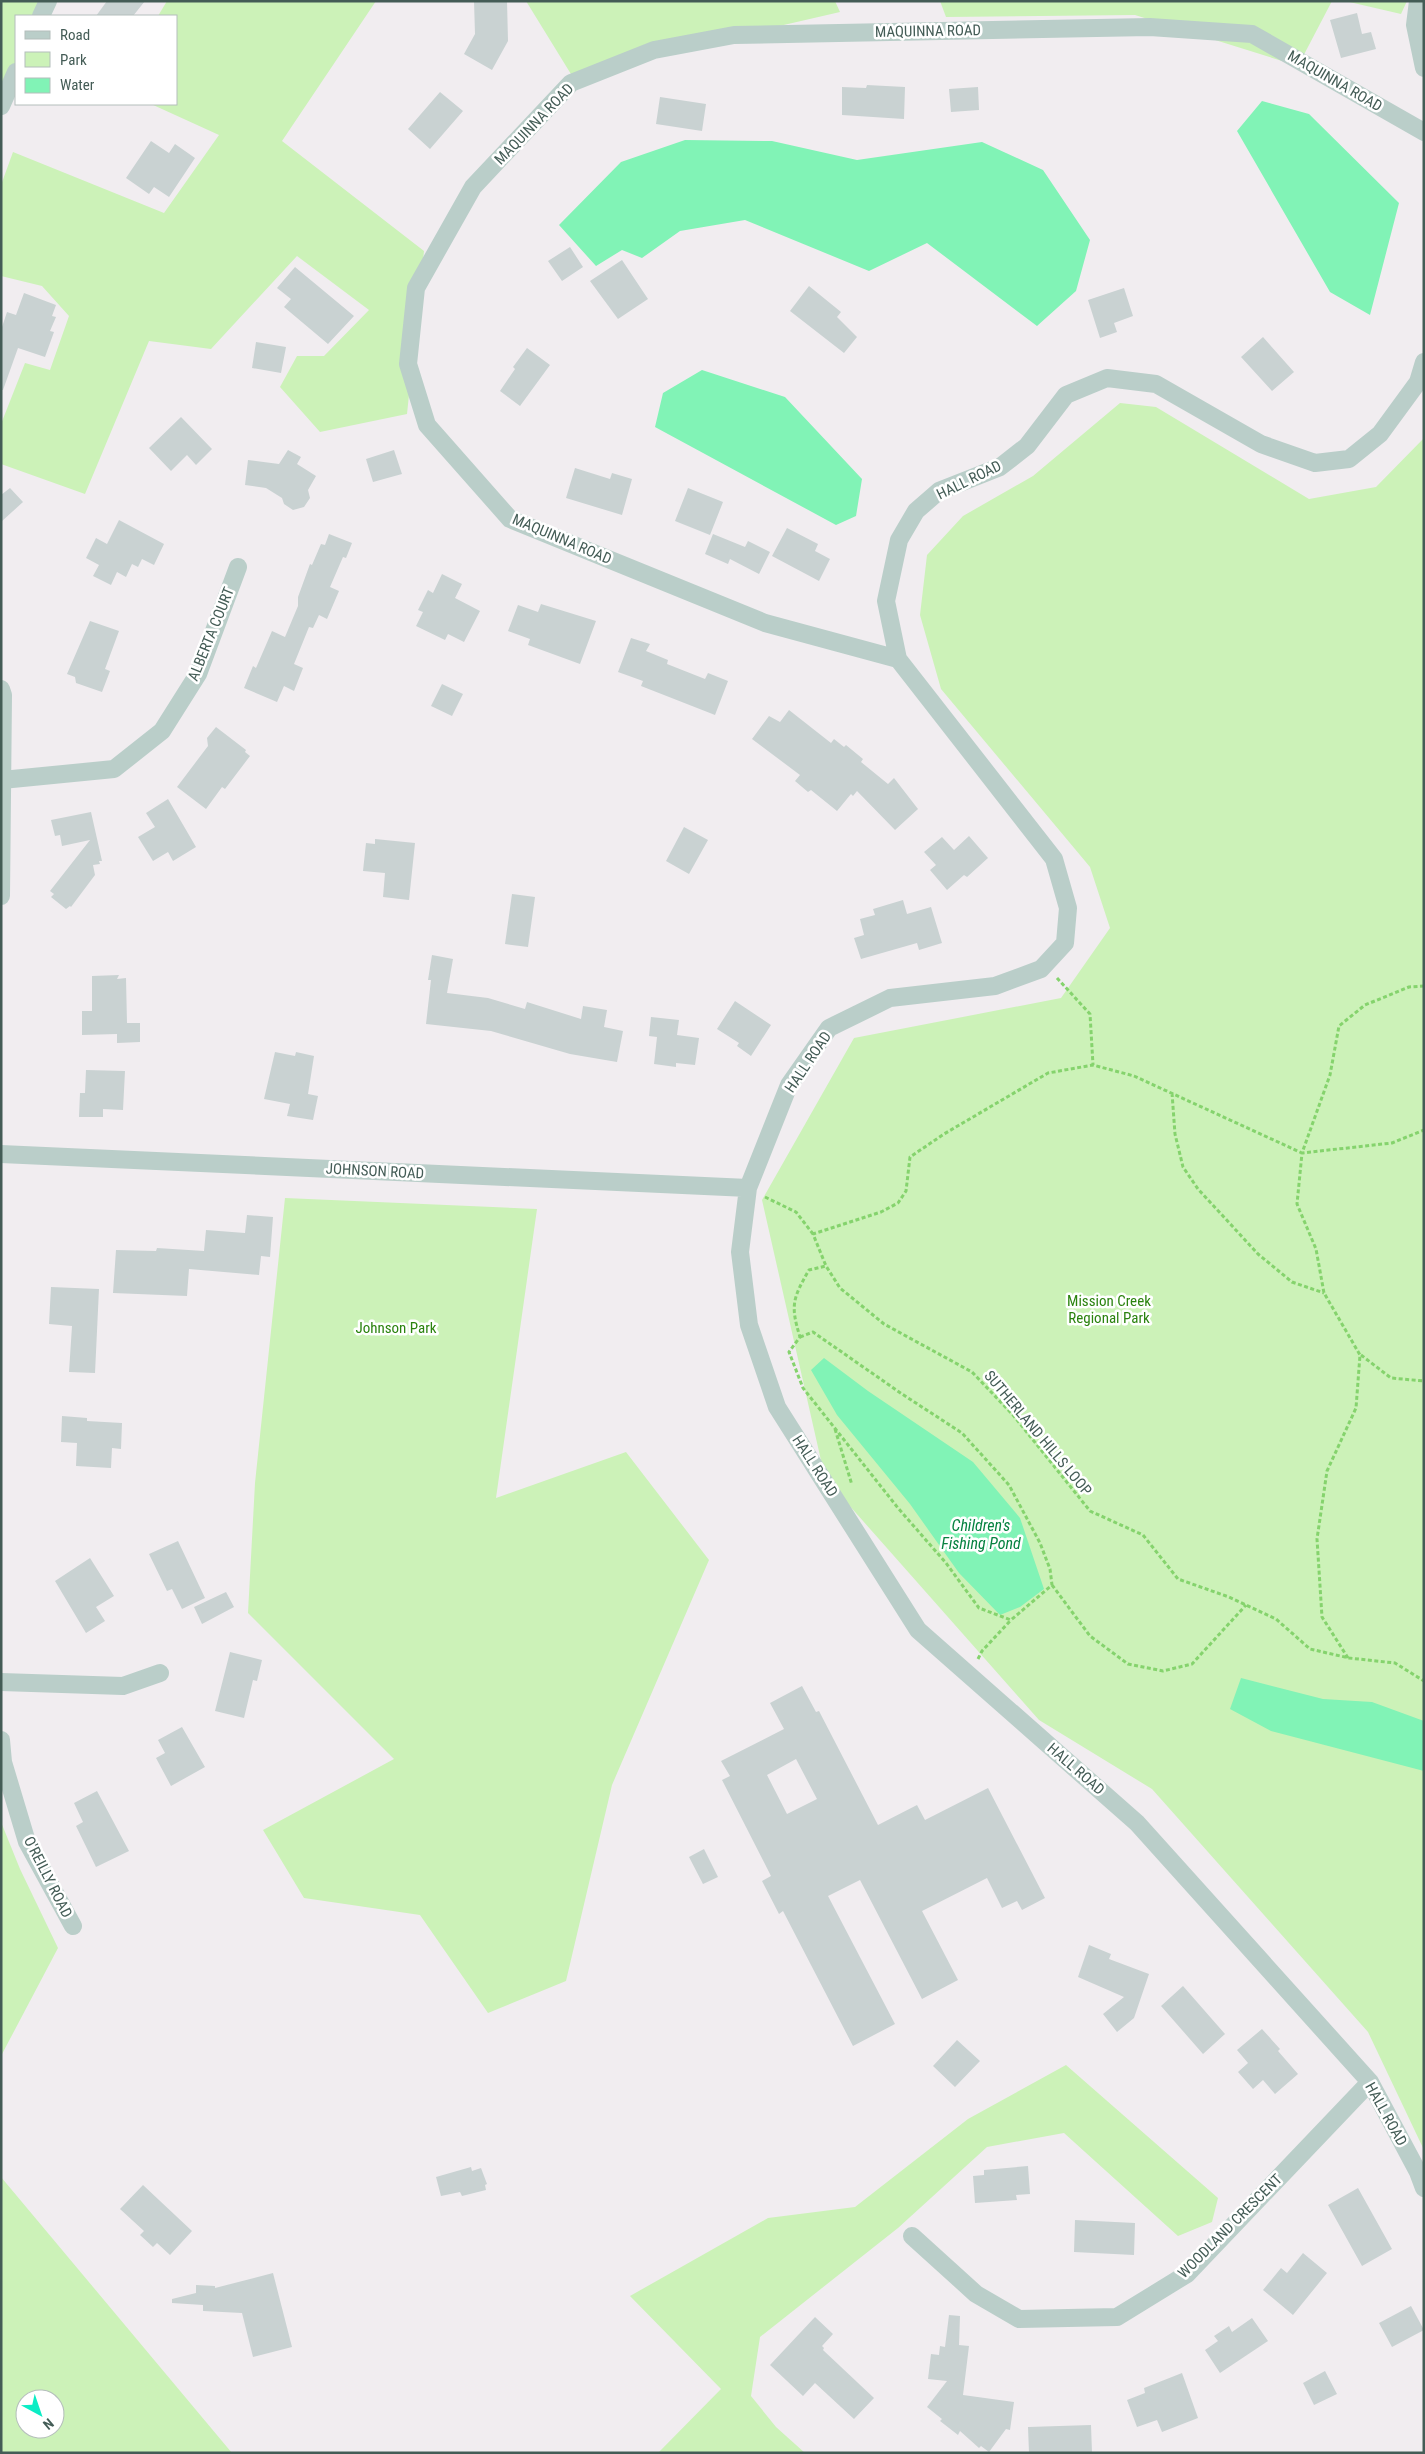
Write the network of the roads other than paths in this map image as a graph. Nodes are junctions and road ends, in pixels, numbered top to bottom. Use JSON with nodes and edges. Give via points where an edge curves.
{"nodes":[{"id":1,"x":48,"y":1,"type":"edge"},
{"id":2,"x":1418,"y":1,"type":"edge"},
{"id":3,"x":41,"y":15,"type":"edge"},
{"id":4,"x":1424,"y":68,"type":"edge"},
{"id":5,"x":15,"y":74,"type":"edge"},
{"id":6,"x":1,"y":106,"type":"edge"},
{"id":7,"x":1424,"y":132,"type":"edge"},
{"id":8,"x":1424,"y":362,"type":"edge"},
{"id":9,"x":238,"y":567,"type":"dead end"},
{"id":10,"x":898,"y":658,"type":"junction"},
{"id":11,"x":1,"y":689,"type":"edge"},
{"id":12,"x":2,"y":780,"type":"edge"},
{"id":13,"x":1,"y":896,"type":"edge"},
{"id":14,"x":1,"y":1154,"type":"edge"},
{"id":15,"x":748,"y":1188,"type":"junction"},
{"id":16,"x":160,"y":1673,"type":"dead end"},
{"id":17,"x":1,"y":1682,"type":"edge"},
{"id":18,"x":1,"y":1740,"type":"edge"},
{"id":19,"x":73,"y":1926,"type":"dead end"},
{"id":20,"x":1370,"y":2082,"type":"junction"},
{"id":21,"x":1424,"y":2188,"type":"edge"},
{"id":22,"x":912,"y":2236,"type":"dead end"}],
"edges":[{"from":1,"to":3,"type":"street"},
{"from":2,"to":4,"type":"street","via":[[1415,25]]},
{"from":5,"to":6,"type":"street"},
{"from":7,"to":10,"type":"street","name":"MAQUINNA ROAD","via":[[1252,34],[1150,27],[734,35],[654,50],[570,83],[474,187],[416,288],[408,364],[427,425],[510,519],[764,623]]},
{"from":8,"to":10,"type":"street","name":"HALL ROAD","via":[[1418,382],[1380,434],[1349,459],[1315,463],[1261,444],[1156,384],[1107,378],[1066,395],[1027,446],[1000,467],[939,491],[916,511],[899,540],[886,601]]},
{"from":9,"to":12,"type":"street","name":"ALBERTA COURT","via":[[198,674],[162,731],[114,769]]},
{"from":10,"to":15,"type":"street","name":"HALL ROAD","via":[[1054,859],[1068,908],[1065,943],[1044,966],[995,986],[890,998],[829,1028],[789,1085]]},
{"from":11,"to":12,"type":"street"},
{"from":12,"to":13,"type":"street"},
{"from":14,"to":15,"type":"street","name":"JOHNSON ROAD"},
{"from":15,"to":20,"type":"street","name":"HALL ROAD","via":[[740,1252],[749,1325],[777,1407],[918,1630],[1137,1823]]},
{"from":16,"to":17,"type":"street","via":[[124,1686]]},
{"from":18,"to":19,"type":"street","name":"O'REILLY ROAD","via":[[3,1762],[27,1842]]},
{"from":20,"to":21,"type":"street","name":"HALL ROAD"},
{"from":20,"to":22,"type":"street","name":"WOODLAND CRESCENT","via":[[1187,2274],[1117,2317],[1019,2319],[976,2294]]}]}
